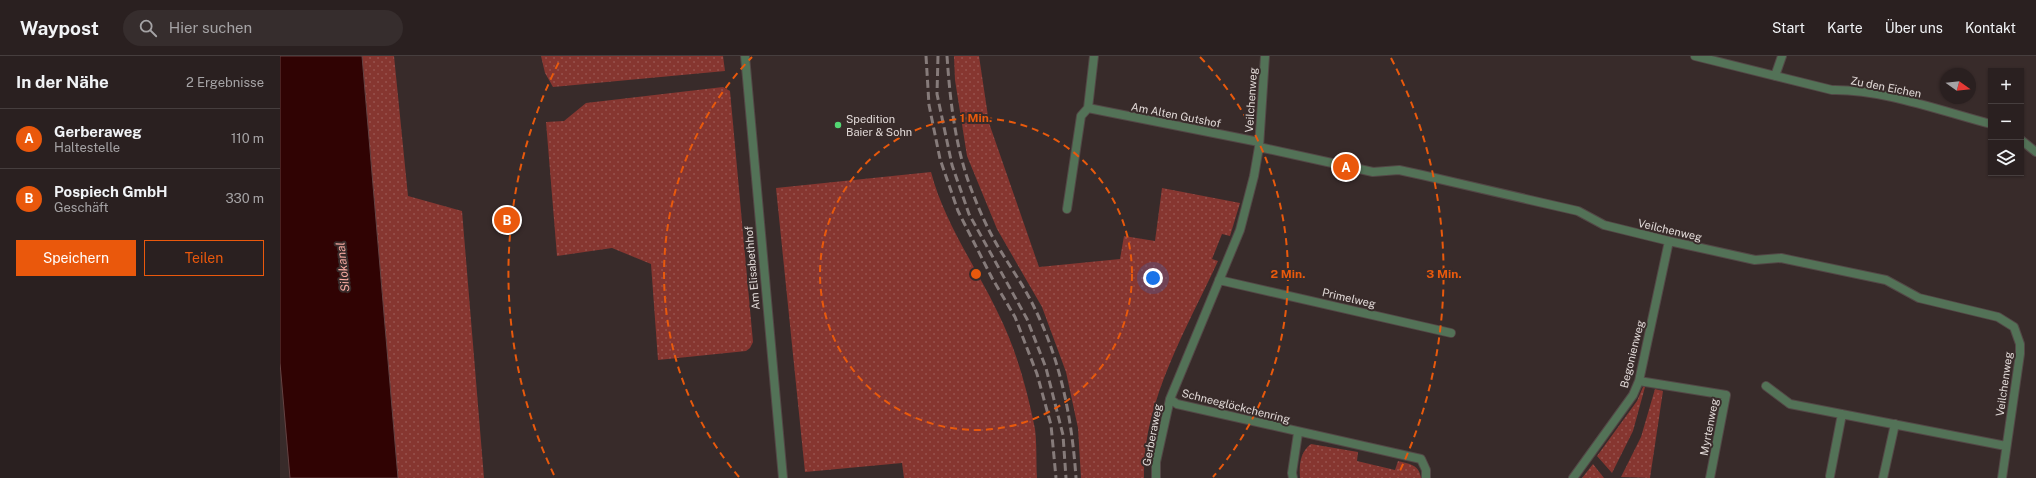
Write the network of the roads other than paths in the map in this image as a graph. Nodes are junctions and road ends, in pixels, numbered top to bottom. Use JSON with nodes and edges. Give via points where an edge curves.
{"nodes":[{"id":1,"x":745,"y":56,"type":"edge"},
{"id":2,"x":1094,"y":56,"type":"edge"},
{"id":3,"x":1265,"y":56,"type":"edge"},
{"id":4,"x":1695,"y":56,"type":"edge"},
{"id":5,"x":1782,"y":56,"type":"edge"},
{"id":6,"x":1775,"y":76,"type":"junction"},
{"id":7,"x":1088,"y":108,"type":"junction"},
{"id":8,"x":1988,"y":123,"type":"edge"},
{"id":9,"x":2024,"y":142,"type":"edge"},
{"id":10,"x":1259,"y":145,"type":"junction"},
{"id":11,"x":2036,"y":152,"type":"edge"},
{"id":12,"x":1068,"y":209,"type":"dead end"},
{"id":13,"x":1669,"y":241,"type":"junction"},
{"id":14,"x":1219,"y":280,"type":"junction"},
{"id":15,"x":1451,"y":333,"type":"dead end"},
{"id":16,"x":1639,"y":381,"type":"junction"},
{"id":17,"x":1766,"y":386,"type":"dead end"},
{"id":18,"x":1170,"y":399,"type":"junction"},
{"id":19,"x":1842,"y":414,"type":"junction"},
{"id":20,"x":1895,"y":424,"type":"junction"},
{"id":21,"x":1298,"y":432,"type":"junction"},
{"id":22,"x":2006,"y":446,"type":"junction"},
{"id":23,"x":1830,"y":476,"type":"dead end"},
{"id":24,"x":783,"y":478,"type":"edge"},
{"id":25,"x":1156,"y":478,"type":"edge"},
{"id":26,"x":1293,"y":478,"type":"edge"},
{"id":27,"x":1426,"y":478,"type":"edge"},
{"id":28,"x":1573,"y":478,"type":"edge"},
{"id":29,"x":1710,"y":478,"type":"edge"},
{"id":30,"x":1883,"y":478,"type":"edge"},
{"id":31,"x":2002,"y":478,"type":"edge"}],
"edges":[{"from":1,"to":24,"type":"street","name":"Am Elisabethhof"},
{"from":2,"to":7,"type":"street"},
{"from":3,"to":10,"type":"street","name":"Veilchenweg"},
{"from":4,"to":6,"type":"street","name":"Zu den Eichen"},
{"from":5,"to":6,"type":"street"},
{"from":6,"to":8,"type":"street","name":"Zu den Eichen","via":[[1832,90],[1850,90],[1902,100]]},
{"from":7,"to":10,"type":"street","name":"Am Alten Gutshof"},
{"from":7,"to":12,"type":"street","via":[[1081,116]]},
{"from":9,"to":11,"type":"street"},
{"from":10,"to":13,"type":"street","name":"Veilchenweg","via":[[1373,172],[1399,170],[1578,211],[1604,225]]},
{"from":10,"to":14,"type":"street","name":"Gerberaweg","via":[[1240,230]]},
{"from":13,"to":16,"type":"street","name":"Begonienweg"},
{"from":13,"to":22,"type":"street","name":"Veilchenweg","via":[[1755,260],[1781,258],[1886,280],[1919,298],[1998,317],[2014,327],[2020,344]]},
{"from":14,"to":15,"type":"street","name":"Primelweg"},
{"from":14,"to":18,"type":"street","name":"Gerberaweg"},
{"from":16,"to":28,"type":"street","name":"Begonienweg","via":[[1633,395]]},
{"from":16,"to":29,"type":"street","name":"Myrtenweg","via":[[1726,395]]},
{"from":17,"to":19,"type":"street","via":[[1790,404]]},
{"from":18,"to":21,"type":"street","name":"Schneeglöckchenring","via":[[1177,404]]},
{"from":18,"to":25,"type":"street","name":"Gerberaweg","via":[[1156,462]]},
{"from":19,"to":20,"type":"street"},
{"from":19,"to":23,"type":"street"},
{"from":20,"to":22,"type":"street"},
{"from":20,"to":30,"type":"street"},
{"from":21,"to":26,"type":"street","name":"Schneeglöckchenring"},
{"from":21,"to":27,"type":"street","name":"Schneeglöckchenring","via":[[1421,459],[1426,470]]},
{"from":22,"to":31,"type":"street","name":"Veilchenweg"}]}
